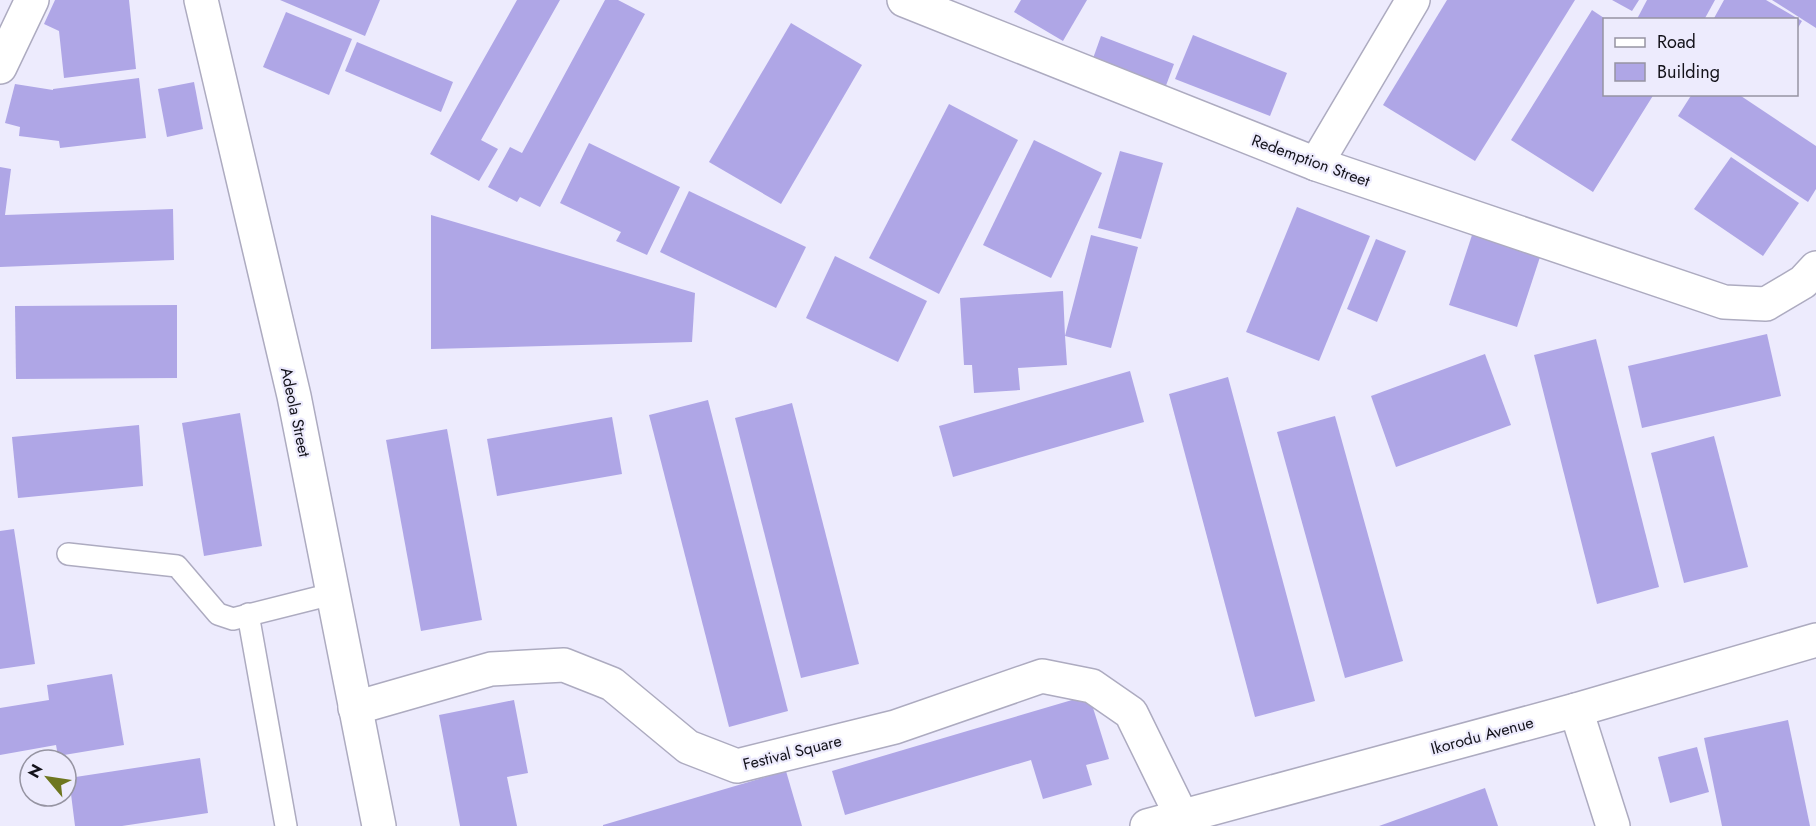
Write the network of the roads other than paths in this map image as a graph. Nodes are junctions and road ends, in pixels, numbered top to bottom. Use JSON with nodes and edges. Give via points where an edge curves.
{"nodes":[{"id":1,"x":32,"y":0,"type":"edge"},
{"id":2,"x":201,"y":0,"type":"edge"},
{"id":3,"x":904,"y":0,"type":"edge"},
{"id":4,"x":1413,"y":0,"type":"edge"},
{"id":5,"x":0,"y":67,"type":"edge"},
{"id":6,"x":1316,"y":164,"type":"junction"},
{"id":7,"x":1816,"y":268,"type":"edge"},
{"id":8,"x":68,"y":554,"type":"dead end"},
{"id":9,"x":332,"y":594,"type":"junction"},
{"id":10,"x":248,"y":614,"type":"junction"},
{"id":11,"x":1816,"y":640,"type":"edge"},
{"id":12,"x":355,"y":708,"type":"junction"},
{"id":13,"x":1576,"y":710,"type":"junction"},
{"id":14,"x":1182,"y":817,"type":"junction"},
{"id":15,"x":286,"y":826,"type":"edge"},
{"id":16,"x":379,"y":826,"type":"edge"},
{"id":17,"x":1147,"y":826,"type":"edge"},
{"id":18,"x":1613,"y":826,"type":"edge"}],
"edges":[{"from":1,"to":5,"type":"street"},
{"from":2,"to":9,"type":"street","name":"Adeola Street","via":[[294,396]]},
{"from":3,"to":6,"type":"street","name":"Redemption Street"},
{"from":4,"to":6,"type":"street"},
{"from":6,"to":7,"type":"street","name":"Redemption Street","via":[[1724,302],[1766,304],[1803,282]]},
{"from":8,"to":10,"type":"lane","via":[[177,566],[218,614],[233,619]]},
{"from":9,"to":10,"type":"lane"},
{"from":9,"to":12,"type":"street","name":"Adeola Street"},
{"from":10,"to":15,"type":"lane"},
{"from":11,"to":13,"type":"street","name":"Ikorodu Avenue"},
{"from":12,"to":14,"type":"street","name":"Festival Square","via":[[491,669],[564,665],[612,684],[687,747],[738,766],[895,726],[1042,676],[1092,686],[1131,713]]},
{"from":12,"to":16,"type":"street","name":"Adeola Street"},
{"from":13,"to":14,"type":"street","name":"Ikorodu Avenue"},
{"from":13,"to":18,"type":"street"},
{"from":14,"to":17,"type":"street","name":"Ikorodu Avenue"}]}
